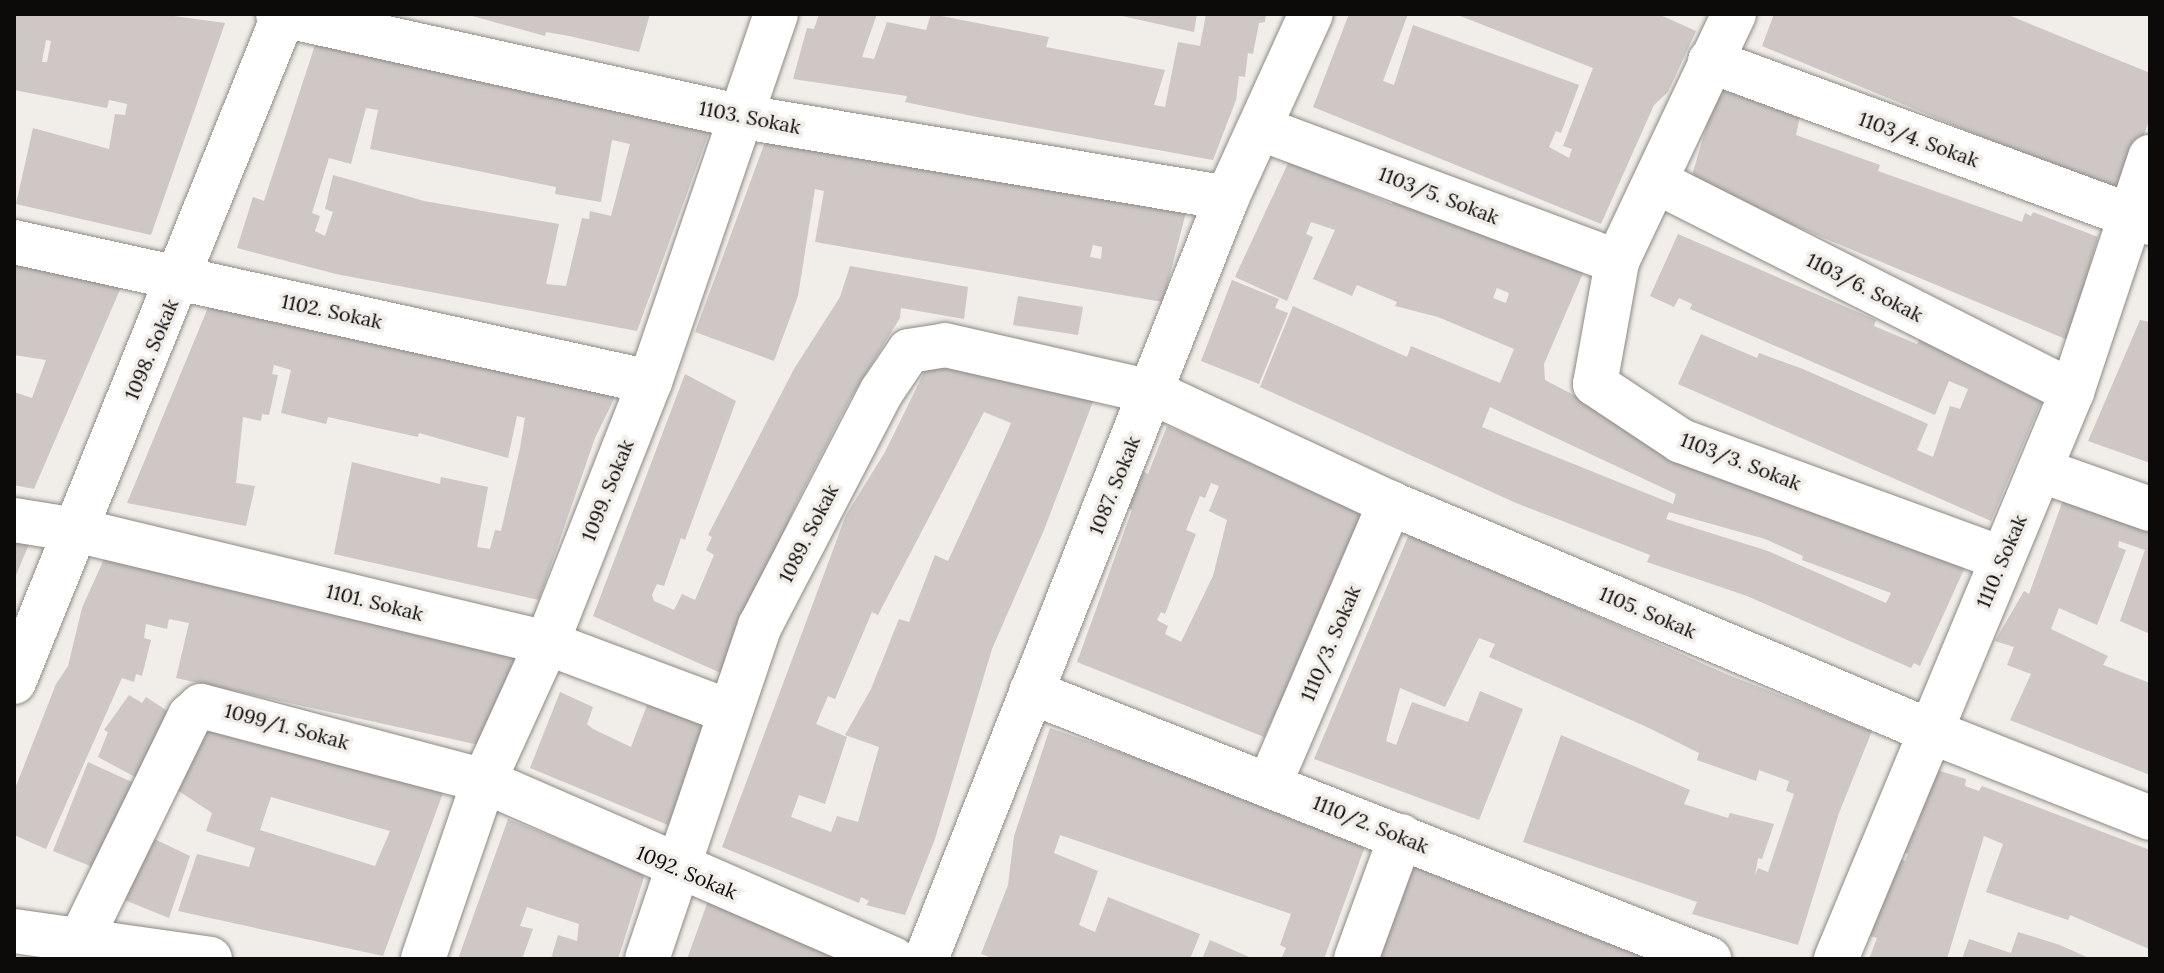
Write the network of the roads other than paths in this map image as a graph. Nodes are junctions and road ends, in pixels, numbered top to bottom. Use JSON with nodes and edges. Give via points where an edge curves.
{"nodes":[{"id":1,"x":278,"y":14,"type":"edge"},
{"id":2,"x":284,"y":14,"type":"edge"},
{"id":3,"x":776,"y":14,"type":"edge"},
{"id":4,"x":1311,"y":14,"type":"edge"},
{"id":5,"x":1734,"y":14,"type":"edge"},
{"id":6,"x":1710,"y":61,"type":"junction"},
{"id":7,"x":744,"y":117,"type":"junction"},
{"id":8,"x":1262,"y":129,"type":"junction"},
{"id":9,"x":2150,"y":157,"type":"edge"},
{"id":10,"x":1657,"y":182,"type":"junction"},
{"id":11,"x":1227,"y":198,"type":"junction"},
{"id":12,"x":2139,"y":220,"type":"edge"},
{"id":13,"x":14,"y":242,"type":"edge"},
{"id":14,"x":1617,"y":262,"type":"junction"},
{"id":15,"x":181,"y":278,"type":"junction"},
{"id":16,"x":650,"y":382,"type":"junction"},
{"id":17,"x":1152,"y":392,"type":"junction"},
{"id":18,"x":2072,"y":392,"type":"junction"},
{"id":19,"x":2040,"y":470,"type":"junction"},
{"id":20,"x":1390,"y":503,"type":"junction"},
{"id":21,"x":2150,"y":509,"type":"edge"},
{"id":22,"x":14,"y":520,"type":"edge"},
{"id":23,"x":76,"y":530,"type":"junction"},
{"id":24,"x":2000,"y":558,"type":"junction"},
{"id":25,"x":547,"y":643,"type":"junction"},
{"id":26,"x":14,"y":682,"type":"edge"},
{"id":27,"x":1031,"y":692,"type":"junction"},
{"id":28,"x":728,"y":711,"type":"junction"},
{"id":29,"x":1932,"y":732,"type":"junction"},
{"id":30,"x":484,"y":781,"type":"junction"},
{"id":31,"x":1270,"y":783,"type":"junction"},
{"id":32,"x":2150,"y":818,"type":"edge"},
{"id":33,"x":1401,"y":836,"type":"junction"},
{"id":34,"x":677,"y":869,"type":"junction"},
{"id":35,"x":14,"y":931,"type":"edge"},
{"id":36,"x":82,"y":937,"type":"junction"},
{"id":37,"x":189,"y":957,"type":"edge"},
{"id":38,"x":423,"y":959,"type":"edge"},
{"id":39,"x":647,"y":959,"type":"edge"},
{"id":40,"x":893,"y":959,"type":"edge"},
{"id":41,"x":926,"y":959,"type":"edge"},
{"id":42,"x":1356,"y":959,"type":"edge"},
{"id":43,"x":1709,"y":959,"type":"edge"},
{"id":44,"x":1836,"y":959,"type":"edge"}],
"edges":[{"from":1,"to":2,"type":"street","name":"1103. Sokak"},
{"from":2,"to":7,"type":"street","name":"1103. Sokak"},
{"from":2,"to":15,"type":"street","name":"1098. Sokak"},
{"from":3,"to":7,"type":"street","name":"1099. Sokak"},
{"from":4,"to":8,"type":"street","name":"1087. Sokak"},
{"from":5,"to":6,"type":"street","name":"1103/3. Sokak"},
{"from":6,"to":10,"type":"street","name":"1103/3. Sokak"},
{"from":6,"to":12,"type":"street","name":"1103/4. Sokak"},
{"from":7,"to":11,"type":"street","name":"1103. Sokak"},
{"from":7,"to":16,"type":"street","name":"1099. Sokak"},
{"from":8,"to":11,"type":"street","name":"1087. Sokak"},
{"from":8,"to":14,"type":"street","name":"1103/5. Sokak"},
{"from":9,"to":12,"type":"street","name":"1110. Sokak"},
{"from":10,"to":14,"type":"street","name":"1103/3. Sokak"},
{"from":10,"to":18,"type":"street","name":"1103/6. Sokak"},
{"from":11,"to":17,"type":"street","name":"1087. Sokak"},
{"from":12,"to":18,"type":"street","name":"1110. Sokak"},
{"from":13,"to":15,"type":"street","name":"1102. Sokak"},
{"from":14,"to":24,"type":"street","name":"1103/3. Sokak","via":[[1595,384],[1681,441]]},
{"from":15,"to":16,"type":"street","name":"1102. Sokak"},
{"from":15,"to":23,"type":"street","name":"1098. Sokak"},
{"from":16,"to":25,"type":"street","name":"1099. Sokak"},
{"from":17,"to":20,"type":"street","name":"1105. Sokak"},
{"from":17,"to":27,"type":"street","name":"1087. Sokak"},
{"from":17,"to":28,"type":"street","name":"1089. Sokak","via":[[945,345],[909,351],[882,391],[760,626]]},
{"from":18,"to":19,"type":"street","name":"1110. Sokak"},
{"from":19,"to":21,"type":"street"},
{"from":19,"to":24,"type":"street","name":"1110. Sokak"},
{"from":20,"to":29,"type":"street","name":"1105. Sokak"},
{"from":20,"to":31,"type":"street","name":"1110/3. Sokak"},
{"from":22,"to":23,"type":"street","name":"1101. Sokak"},
{"from":23,"to":25,"type":"street","name":"1101. Sokak"},
{"from":23,"to":26,"type":"street","name":"1098. Sokak"},
{"from":24,"to":29,"type":"street","name":"1110. Sokak"},
{"from":25,"to":28,"type":"street","name":"1101. Sokak"},
{"from":25,"to":30,"type":"street","name":"1099. Sokak"},
{"from":27,"to":31,"type":"street","name":"1110/2. Sokak"},
{"from":27,"to":41,"type":"street","name":"1087. Sokak"},
{"from":28,"to":34,"type":"street","name":"1089. Sokak"},
{"from":29,"to":32,"type":"street","name":"1105. Sokak"},
{"from":29,"to":44,"type":"street","name":"1110. Sokak"},
{"from":30,"to":34,"type":"street","name":"1092. Sokak"},
{"from":30,"to":36,"type":"street","name":"1099/1. Sokak","via":[[201,706],[190,716]]},
{"from":30,"to":38,"type":"street","name":"1099. Sokak"},
{"from":31,"to":33,"type":"street","name":"1110/2. Sokak"},
{"from":33,"to":42,"type":"street"},
{"from":33,"to":43,"type":"street","name":"1110/2. Sokak"},
{"from":34,"to":39,"type":"street","name":"1089. Sokak"},
{"from":34,"to":40,"type":"street","name":"1092. Sokak"},
{"from":35,"to":36,"type":"street"},
{"from":36,"to":37,"type":"street"}]}
